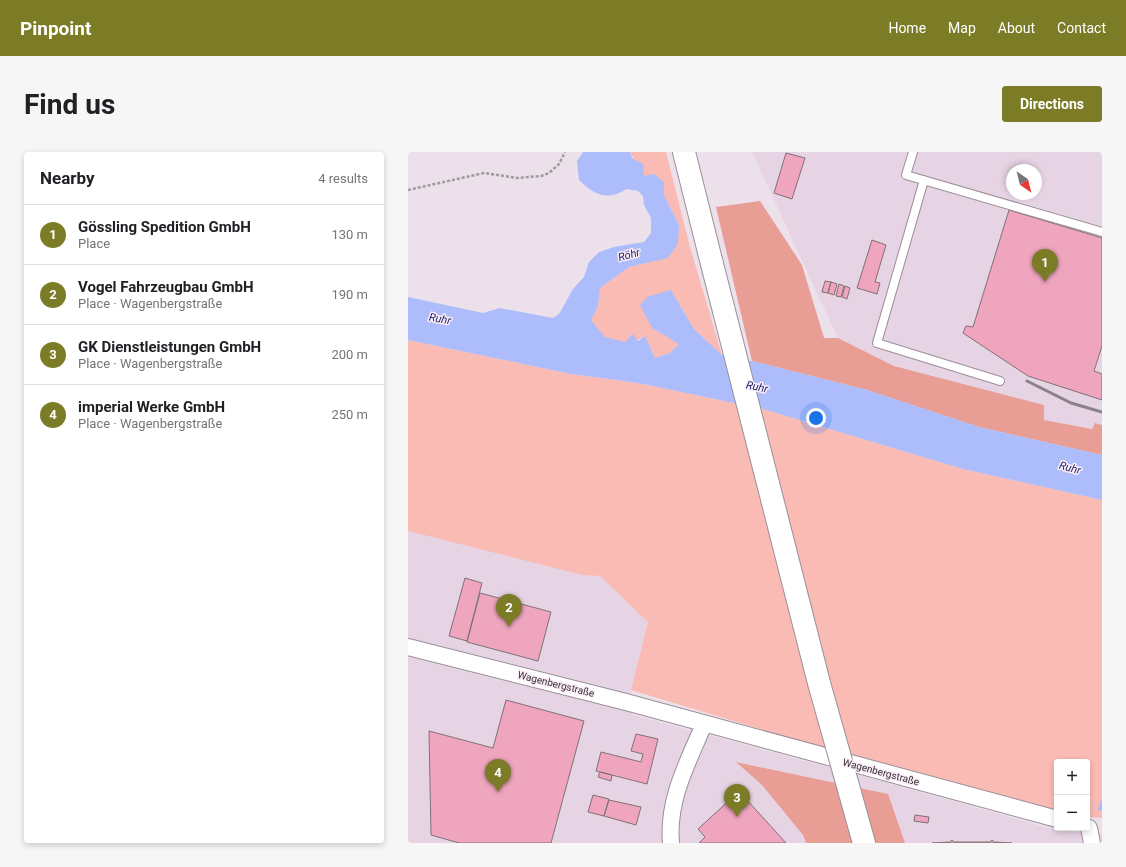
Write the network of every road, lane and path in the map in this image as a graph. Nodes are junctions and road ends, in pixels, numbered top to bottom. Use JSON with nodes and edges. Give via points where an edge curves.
{"nodes":[{"id":1,"x":565,"y":152,"type":"edge"},
{"id":2,"x":684,"y":152,"type":"edge"},
{"id":3,"x":913,"y":152,"type":"edge"},
{"id":4,"x":924,"y":180,"type":"junction"},
{"id":5,"x":408,"y":190,"type":"edge"},
{"id":6,"x":1102,"y":232,"type":"edge"},
{"id":7,"x":1000,"y":381,"type":"dead end"},
{"id":8,"x":408,"y":647,"type":"edge"},
{"id":9,"x":704,"y":724,"type":"junction"},
{"id":10,"x":857,"y":815,"type":"junction"},
{"id":11,"x":1054,"y":818,"type":"edge"},
{"id":12,"x":670,"y":843,"type":"edge"},
{"id":13,"x":864,"y":843,"type":"edge"},
{"id":14,"x":868,"y":843,"type":"edge"}],
"edges":[{"from":1,"to":5,"type":"path","via":[[549,173],[540,176],[517,178],[484,172]]},
{"from":2,"to":10,"type":"highway","bridge":true,"via":[[819,684]]},
{"from":3,"to":4,"type":"lane","via":[[906,175]]},
{"from":4,"to":6,"type":"lane"},
{"from":4,"to":7,"type":"lane","via":[[877,343]]},
{"from":8,"to":9,"type":"street","name":"Wagenbergstraße"},
{"from":9,"to":11,"type":"street","name":"Wagenbergstraße"},
{"from":9,"to":12,"type":"street","via":[[676,790],[669,829]]},
{"from":10,"to":13,"type":"highway"},
{"from":10,"to":14,"type":"highway"}]}
